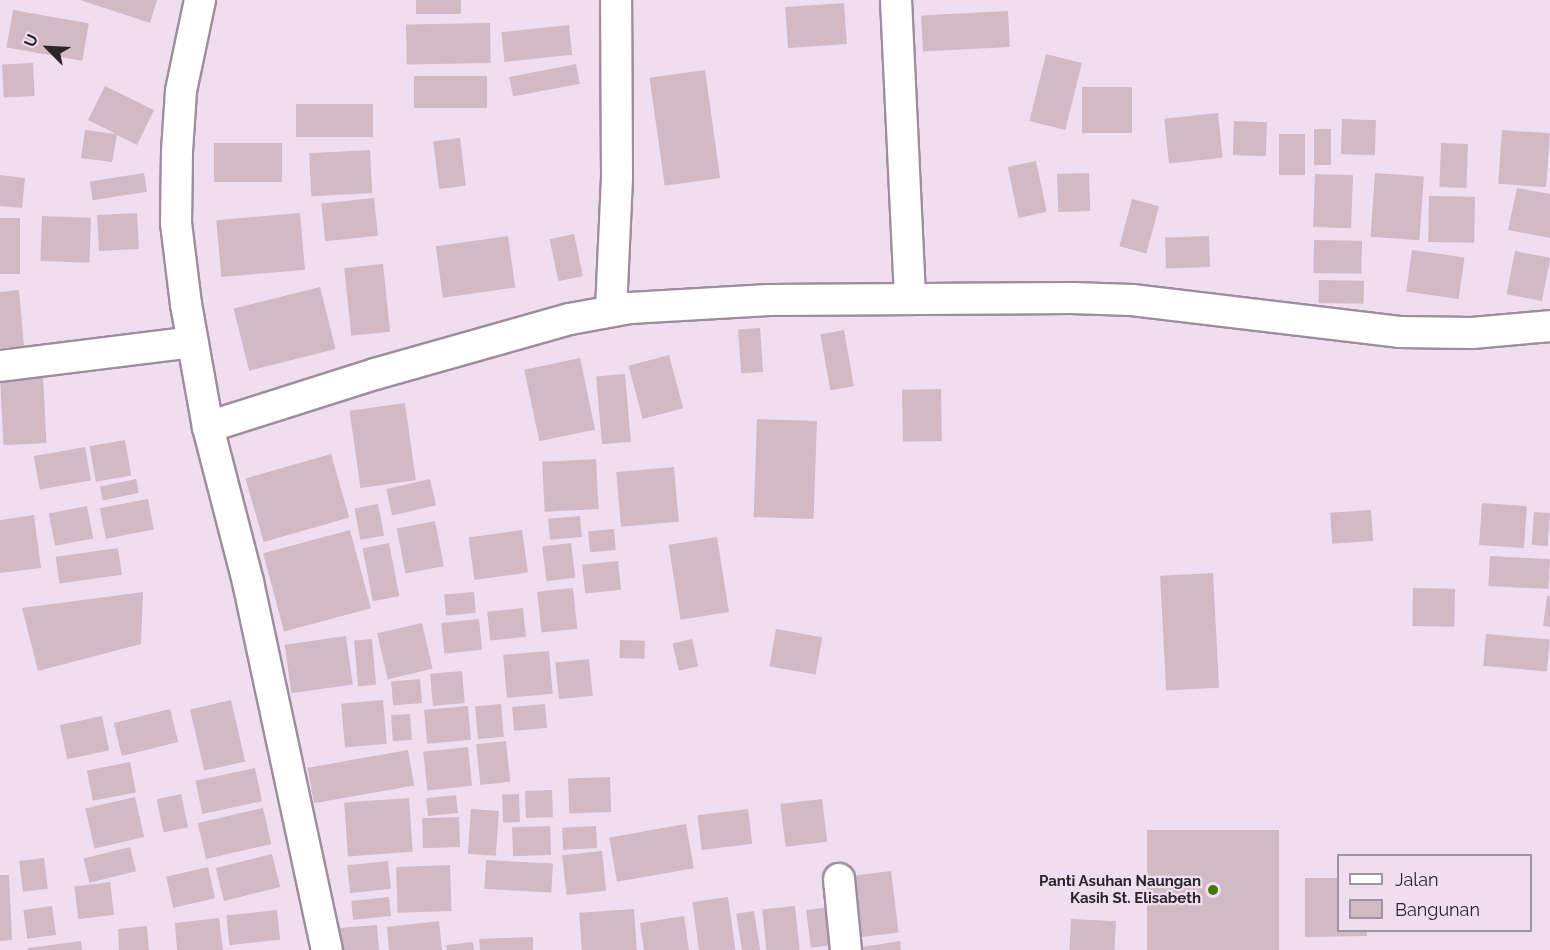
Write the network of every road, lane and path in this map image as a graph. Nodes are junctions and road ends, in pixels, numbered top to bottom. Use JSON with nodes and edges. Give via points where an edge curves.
{"nodes":[{"id":1,"x":200,"y":0,"type":"edge"},
{"id":2,"x":616,"y":0,"type":"edge"},
{"id":3,"x":896,"y":0,"type":"edge"},
{"id":4,"x":910,"y":297,"type":"junction"},
{"id":5,"x":611,"y":310,"type":"junction"},
{"id":6,"x":1550,"y":326,"type":"edge"},
{"id":7,"x":192,"y":342,"type":"junction"},
{"id":8,"x":0,"y":366,"type":"edge"},
{"id":9,"x":208,"y":427,"type":"junction"},
{"id":10,"x":839,"y":879,"type":"dead end"},
{"id":11,"x":327,"y":950,"type":"edge"},
{"id":12,"x":846,"y":950,"type":"edge"}],
"edges":[{"from":1,"to":7,"type":"street","via":[[181,91],[177,152],[176,223]]},
{"from":2,"to":5,"type":"street","via":[[617,176]]},
{"from":3,"to":4,"type":"street"},
{"from":4,"to":5,"type":"street","via":[[769,300]]},
{"from":4,"to":6,"type":"street","via":[[1132,300],[1399,332],[1472,333]]},
{"from":5,"to":9,"type":"street","via":[[375,374]]},
{"from":7,"to":8,"type":"street"},
{"from":7,"to":9,"type":"street"},
{"from":9,"to":11,"type":"street","via":[[248,582]]},
{"from":10,"to":12,"type":"street"}]}
